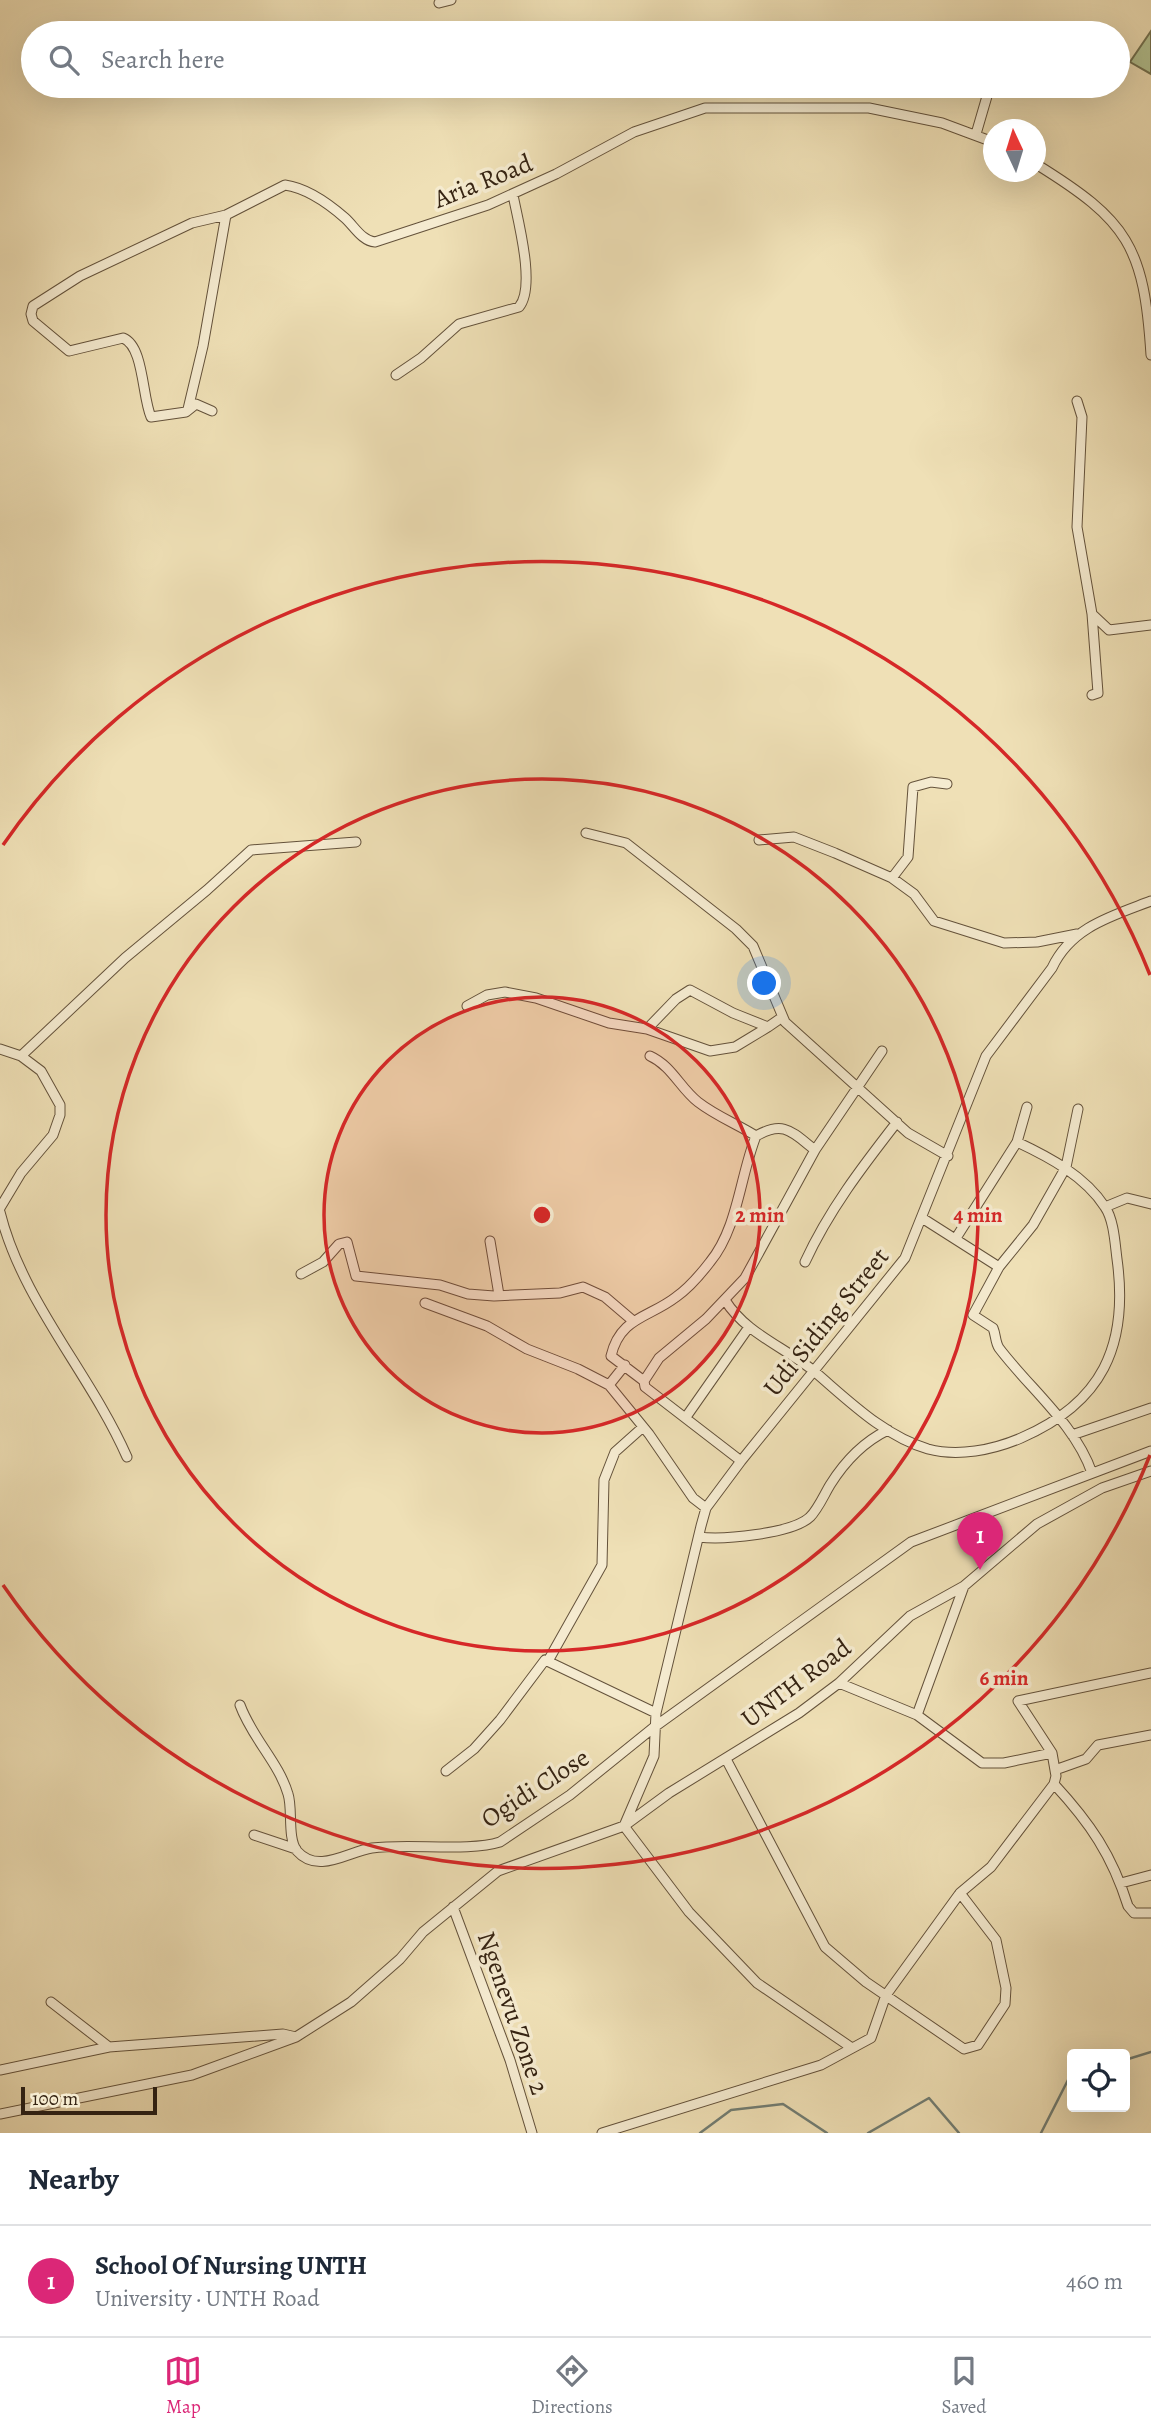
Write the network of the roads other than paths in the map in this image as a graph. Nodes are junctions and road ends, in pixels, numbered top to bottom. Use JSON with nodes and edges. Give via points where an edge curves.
{"nodes":[{"id":1,"x":451,"y":0,"type":"edge"},
{"id":2,"x":439,"y":3,"type":"dead end"},
{"id":3,"x":986,"y":98,"type":"edge"},
{"id":4,"x":976,"y":134,"type":"junction"},
{"id":5,"x":983,"y":137,"type":"edge"},
{"id":6,"x":1046,"y":171,"type":"edge"},
{"id":7,"x":513,"y":195,"type":"junction"},
{"id":8,"x":226,"y":215,"type":"junction"},
{"id":9,"x":1138,"y":265,"type":"junction"},
{"id":10,"x":1151,"y":265,"type":"edge"},
{"id":11,"x":1151,"y":355,"type":"edge"},
{"id":12,"x":396,"y":375,"type":"dead end"},
{"id":13,"x":1077,"y":401,"type":"dead end"},
{"id":14,"x":212,"y":411,"type":"dead end"},
{"id":15,"x":187,"y":412,"type":"junction"},
{"id":16,"x":1092,"y":614,"type":"junction"},
{"id":17,"x":1151,"y":625,"type":"edge"},
{"id":18,"x":1092,"y":695,"type":"dead end"},
{"id":19,"x":947,"y":784,"type":"dead end"},
{"id":20,"x":586,"y":833,"type":"dead end"},
{"id":21,"x":758,"y":841,"type":"dead end"},
{"id":22,"x":356,"y":842,"type":"dead end"},
{"id":23,"x":892,"y":878,"type":"junction"},
{"id":24,"x":1151,"y":901,"type":"edge"},
{"id":25,"x":1079,"y":934,"type":"junction"},
{"id":26,"x":467,"y":1006,"type":"dead end"},
{"id":27,"x":781,"y":1018,"type":"junction"},
{"id":28,"x":768,"y":1027,"type":"junction"},
{"id":29,"x":647,"y":1029,"type":"junction"},
{"id":30,"x":0,"y":1049,"type":"edge"},
{"id":31,"x":882,"y":1051,"type":"dead end"},
{"id":32,"x":21,"y":1056,"type":"junction"},
{"id":33,"x":650,"y":1056,"type":"dead end"},
{"id":34,"x":860,"y":1088,"type":"junction"},
{"id":35,"x":1027,"y":1107,"type":"dead end"},
{"id":36,"x":1078,"y":1109,"type":"dead end"},
{"id":37,"x":897,"y":1122,"type":"junction"},
{"id":38,"x":756,"y":1136,"type":"junction"},
{"id":39,"x":1017,"y":1142,"type":"junction"},
{"id":40,"x":815,"y":1150,"type":"junction"},
{"id":41,"x":948,"y":1156,"type":"junction"},
{"id":42,"x":1066,"y":1167,"type":"junction"},
{"id":43,"x":1151,"y":1205,"type":"edge"},
{"id":44,"x":1105,"y":1207,"type":"junction"},
{"id":45,"x":0,"y":1210,"type":"edge"},
{"id":46,"x":922,"y":1219,"type":"junction"},
{"id":47,"x":956,"y":1238,"type":"junction"},
{"id":48,"x":490,"y":1241,"type":"dead end"},
{"id":49,"x":4,"y":1245,"type":"edge"},
{"id":50,"x":805,"y":1262,"type":"dead end"},
{"id":51,"x":999,"y":1267,"type":"junction"},
{"id":52,"x":302,"y":1274,"type":"dead end"},
{"id":53,"x":499,"y":1295,"type":"junction"},
{"id":54,"x":725,"y":1300,"type":"junction"},
{"id":55,"x":425,"y":1303,"type":"dead end"},
{"id":56,"x":632,"y":1320,"type":"junction"},
{"id":57,"x":749,"y":1327,"type":"junction"},
{"id":58,"x":625,"y":1365,"type":"junction"},
{"id":59,"x":813,"y":1370,"type":"junction"},
{"id":60,"x":644,"y":1381,"type":"junction"},
{"id":61,"x":609,"y":1385,"type":"junction"},
{"id":62,"x":1151,"y":1408,"type":"edge"},
{"id":63,"x":686,"y":1417,"type":"junction"},
{"id":64,"x":1061,"y":1419,"type":"junction"},
{"id":65,"x":643,"y":1427,"type":"junction"},
{"id":66,"x":888,"y":1430,"type":"junction"},
{"id":67,"x":1072,"y":1435,"type":"junction"},
{"id":68,"x":1151,"y":1451,"type":"edge"},
{"id":69,"x":127,"y":1457,"type":"dead end"},
{"id":70,"x":741,"y":1461,"type":"junction"},
{"id":71,"x":1151,"y":1471,"type":"edge"},
{"id":72,"x":1092,"y":1473,"type":"junction"},
{"id":73,"x":706,"y":1508,"type":"junction"},
{"id":74,"x":699,"y":1537,"type":"junction"},
{"id":75,"x":964,"y":1586,"type":"junction"},
{"id":76,"x":548,"y":1661,"type":"junction"},
{"id":77,"x":1151,"y":1673,"type":"edge"},
{"id":78,"x":839,"y":1683,"type":"junction"},
{"id":79,"x":240,"y":1705,"type":"dead end"},
{"id":80,"x":656,"y":1713,"type":"junction"},
{"id":81,"x":917,"y":1715,"type":"junction"},
{"id":82,"x":653,"y":1728,"type":"junction"},
{"id":83,"x":1151,"y":1735,"type":"edge"},
{"id":84,"x":1052,"y":1752,"type":"junction"},
{"id":85,"x":726,"y":1759,"type":"junction"},
{"id":86,"x":1055,"y":1770,"type":"junction"},
{"id":87,"x":446,"y":1771,"type":"dead end"},
{"id":88,"x":1054,"y":1784,"type":"junction"},
{"id":89,"x":624,"y":1826,"type":"junction"},
{"id":90,"x":254,"y":1835,"type":"dead end"},
{"id":91,"x":296,"y":1849,"type":"junction"},
{"id":92,"x":1151,"y":1875,"type":"edge"},
{"id":93,"x":1121,"y":1883,"type":"junction"},
{"id":94,"x":960,"y":1894,"type":"junction"},
{"id":95,"x":453,"y":1907,"type":"junction"},
{"id":96,"x":1151,"y":1913,"type":"edge"},
{"id":97,"x":886,"y":1995,"type":"junction"},
{"id":98,"x":51,"y":2002,"type":"dead end"},
{"id":99,"x":296,"y":2037,"type":"junction"},
{"id":100,"x":109,"y":2047,"type":"junction"},
{"id":101,"x":852,"y":2048,"type":"junction"},
{"id":102,"x":0,"y":2070,"type":"edge"},
{"id":103,"x":0,"y":2113,"type":"edge"},
{"id":104,"x":532,"y":2133,"type":"edge"},
{"id":105,"x":602,"y":2133,"type":"edge"}],
"edges":[{"from":1,"to":2,"type":"street"},
{"from":3,"to":4,"type":"street"},
{"from":4,"to":5,"type":"street","name":"Aria Road"},
{"from":4,"to":7,"type":"street","name":"Aria Road","via":[[869,108],[705,108],[634,132]]},
{"from":6,"to":9,"type":"street","via":[[1107,213]]},
{"from":7,"to":8,"type":"street","name":"Aria Road","via":[[376,242],[365,238],[335,210],[290,186],[278,187]]},
{"from":7,"to":12,"type":"street","via":[[523,250],[523,302],[459,324]]},
{"from":8,"to":15,"type":"street","via":[[204,346]]},
{"from":8,"to":15,"type":"street","name":"Aria Road","via":[[192,223],[62,286],[33,306],[31,314],[33,321],[69,351],[128,340],[136,352],[151,417]]},
{"from":9,"to":10,"type":"street"},
{"from":9,"to":11,"type":"street","via":[[1148,308]]},
{"from":13,"to":16,"type":"street","via":[[1082,417],[1077,527]]},
{"from":14,"to":15,"type":"street","via":[[196,404]]},
{"from":16,"to":17,"type":"street","via":[[1109,630]]},
{"from":16,"to":18,"type":"street","via":[[1098,693]]},
{"from":19,"to":23,"type":"street","via":[[913,787],[908,857]]},
{"from":20,"to":27,"type":"street","via":[[626,843],[741,934],[753,947]]},
{"from":21,"to":23,"type":"street","via":[[794,837]]},
{"from":22,"to":32,"type":"street","via":[[251,850],[125,958]]},
{"from":23,"to":25,"type":"street","via":[[914,894],[934,921],[1004,943]]},
{"from":24,"to":25,"type":"street","name":"Udi Siding Street"},
{"from":25,"to":41,"type":"street","name":"Udi Siding Street","via":[[1059,953],[986,1056]]},
{"from":26,"to":29,"type":"street","via":[[505,992],[610,1023]]},
{"from":27,"to":28,"type":"street"},
{"from":27,"to":34,"type":"street"},
{"from":28,"to":29,"type":"street","via":[[751,1040],[720,1052]]},
{"from":28,"to":29,"type":"street","via":[[690,990]]},
{"from":30,"to":32,"type":"street"},
{"from":31,"to":34,"type":"street"},
{"from":32,"to":45,"type":"street","via":[[51,1085],[60,1115],[53,1135],[21,1173]]},
{"from":33,"to":38,"type":"street","via":[[671,1070],[696,1101]]},
{"from":34,"to":37,"type":"street"},
{"from":34,"to":40,"type":"street"},
{"from":35,"to":39,"type":"street"},
{"from":36,"to":42,"type":"street"},
{"from":37,"to":41,"type":"street"},
{"from":37,"to":50,"type":"street","via":[[845,1188]]},
{"from":38,"to":40,"type":"street","via":[[773,1126],[783,1128]]},
{"from":38,"to":56,"type":"street","via":[[732,1219],[713,1260],[675,1298]]},
{"from":39,"to":42,"type":"street"},
{"from":39,"to":47,"type":"street"},
{"from":40,"to":54,"type":"street","via":[[745,1278]]},
{"from":41,"to":46,"type":"street","name":"Udi Siding Street"},
{"from":42,"to":44,"type":"street"},
{"from":42,"to":51,"type":"street","via":[[1032,1225]]},
{"from":43,"to":44,"type":"street","via":[[1127,1198]]},
{"from":44,"to":64,"type":"street","via":[[1119,1272],[1116,1331],[1099,1376]]},
{"from":45,"to":49,"type":"street"},
{"from":46,"to":47,"type":"street"},
{"from":46,"to":59,"type":"street","name":"Udi Siding Street","via":[[905,1258]]},
{"from":47,"to":51,"type":"street"},
{"from":48,"to":53,"type":"street"},
{"from":49,"to":69,"type":"street"},
{"from":51,"to":64,"type":"street","via":[[973,1315],[993,1328],[998,1346]]},
{"from":52,"to":53,"type":"street","via":[[347,1242],[356,1276]]},
{"from":53,"to":56,"type":"street","via":[[560,1293],[583,1287],[605,1297]]},
{"from":54,"to":57,"type":"street"},
{"from":54,"to":60,"type":"street","via":[[659,1358]]},
{"from":55,"to":61,"type":"street","via":[[487,1326]]},
{"from":56,"to":58,"type":"street","via":[[611,1353]]},
{"from":57,"to":59,"type":"street"},
{"from":57,"to":63,"type":"street"},
{"from":58,"to":60,"type":"street"},
{"from":58,"to":61,"type":"street"},
{"from":59,"to":66,"type":"street"},
{"from":59,"to":70,"type":"street","name":"Udi Siding Street"},
{"from":60,"to":63,"type":"street","via":[[645,1387]]},
{"from":61,"to":65,"type":"street"},
{"from":62,"to":67,"type":"street"},
{"from":63,"to":70,"type":"street"},
{"from":64,"to":66,"type":"street","via":[[1008,1443],[954,1452],[907,1442]]},
{"from":64,"to":67,"type":"street"},
{"from":65,"to":73,"type":"street","via":[[688,1491]]},
{"from":65,"to":76,"type":"street","via":[[615,1451],[604,1479],[602,1565]]},
{"from":66,"to":74,"type":"street","via":[[865,1441],[806,1520],[771,1531]]},
{"from":67,"to":72,"type":"street"},
{"from":68,"to":72,"type":"street","name":"Ogidi Close"},
{"from":70,"to":73,"type":"street","name":"Udi Siding Street"},
{"from":71,"to":75,"type":"street","name":"UNTH Road","via":[[1072,1503],[1033,1527]]},
{"from":72,"to":82,"type":"street","name":"Ogidi Close","via":[[911,1542]]},
{"from":73,"to":74,"type":"street","name":"Udi Siding Street"},
{"from":74,"to":80,"type":"street","name":"Udi Siding Street"},
{"from":75,"to":78,"type":"street","name":"UNTH Road","via":[[910,1616]]},
{"from":75,"to":81,"type":"street"},
{"from":76,"to":80,"type":"street"},
{"from":76,"to":87,"type":"street","via":[[543,1661],[474,1749]]},
{"from":77,"to":84,"type":"street","via":[[1018,1701]]},
{"from":78,"to":81,"type":"street"},
{"from":78,"to":85,"type":"street","name":"UNTH Road"},
{"from":79,"to":91,"type":"street","via":[[252,1734],[284,1781]]},
{"from":80,"to":82,"type":"street","name":"Udi Siding Street"},
{"from":81,"to":84,"type":"street","via":[[982,1763]]},
{"from":82,"to":89,"type":"street","name":"Udi Siding Street","via":[[654,1756]]},
{"from":82,"to":91,"type":"street","name":"Ogidi Close","via":[[570,1795],[500,1842],[372,1848],[319,1862]]},
{"from":83,"to":86,"type":"street","via":[[1098,1745],[1086,1759]]},
{"from":84,"to":86,"type":"street"},
{"from":85,"to":89,"type":"street","name":"UNTH Road"},
{"from":85,"to":97,"type":"street","via":[[825,1947]]},
{"from":86,"to":88,"type":"street"},
{"from":88,"to":93,"type":"street","via":[[1089,1823]]},
{"from":88,"to":94,"type":"street","via":[[991,1867]]},
{"from":89,"to":95,"type":"street","name":"UNTH Road","via":[[512,1864]]},
{"from":89,"to":101,"type":"street","via":[[689,1912],[757,1983]]},
{"from":90,"to":91,"type":"street","name":"Ogidi Close"},
{"from":92,"to":93,"type":"street"},
{"from":93,"to":96,"type":"street","via":[[1128,1906],[1135,1913]]},
{"from":94,"to":97,"type":"street"},
{"from":94,"to":97,"type":"street","via":[[996,1940],[1006,1988],[1005,2004],[978,2045],[964,2049]]},
{"from":95,"to":99,"type":"street","name":"UNTH Road","via":[[351,2002]]},
{"from":95,"to":104,"type":"street","name":"Ngenevu Zone 2"},
{"from":97,"to":101,"type":"street","via":[[871,2038]]},
{"from":98,"to":100,"type":"street"},
{"from":99,"to":100,"type":"street","via":[[283,2034]]},
{"from":99,"to":103,"type":"street","name":"UNTH Road","via":[[192,2075]]},
{"from":100,"to":102,"type":"street"},
{"from":101,"to":105,"type":"street","via":[[821,2064]]}]}
